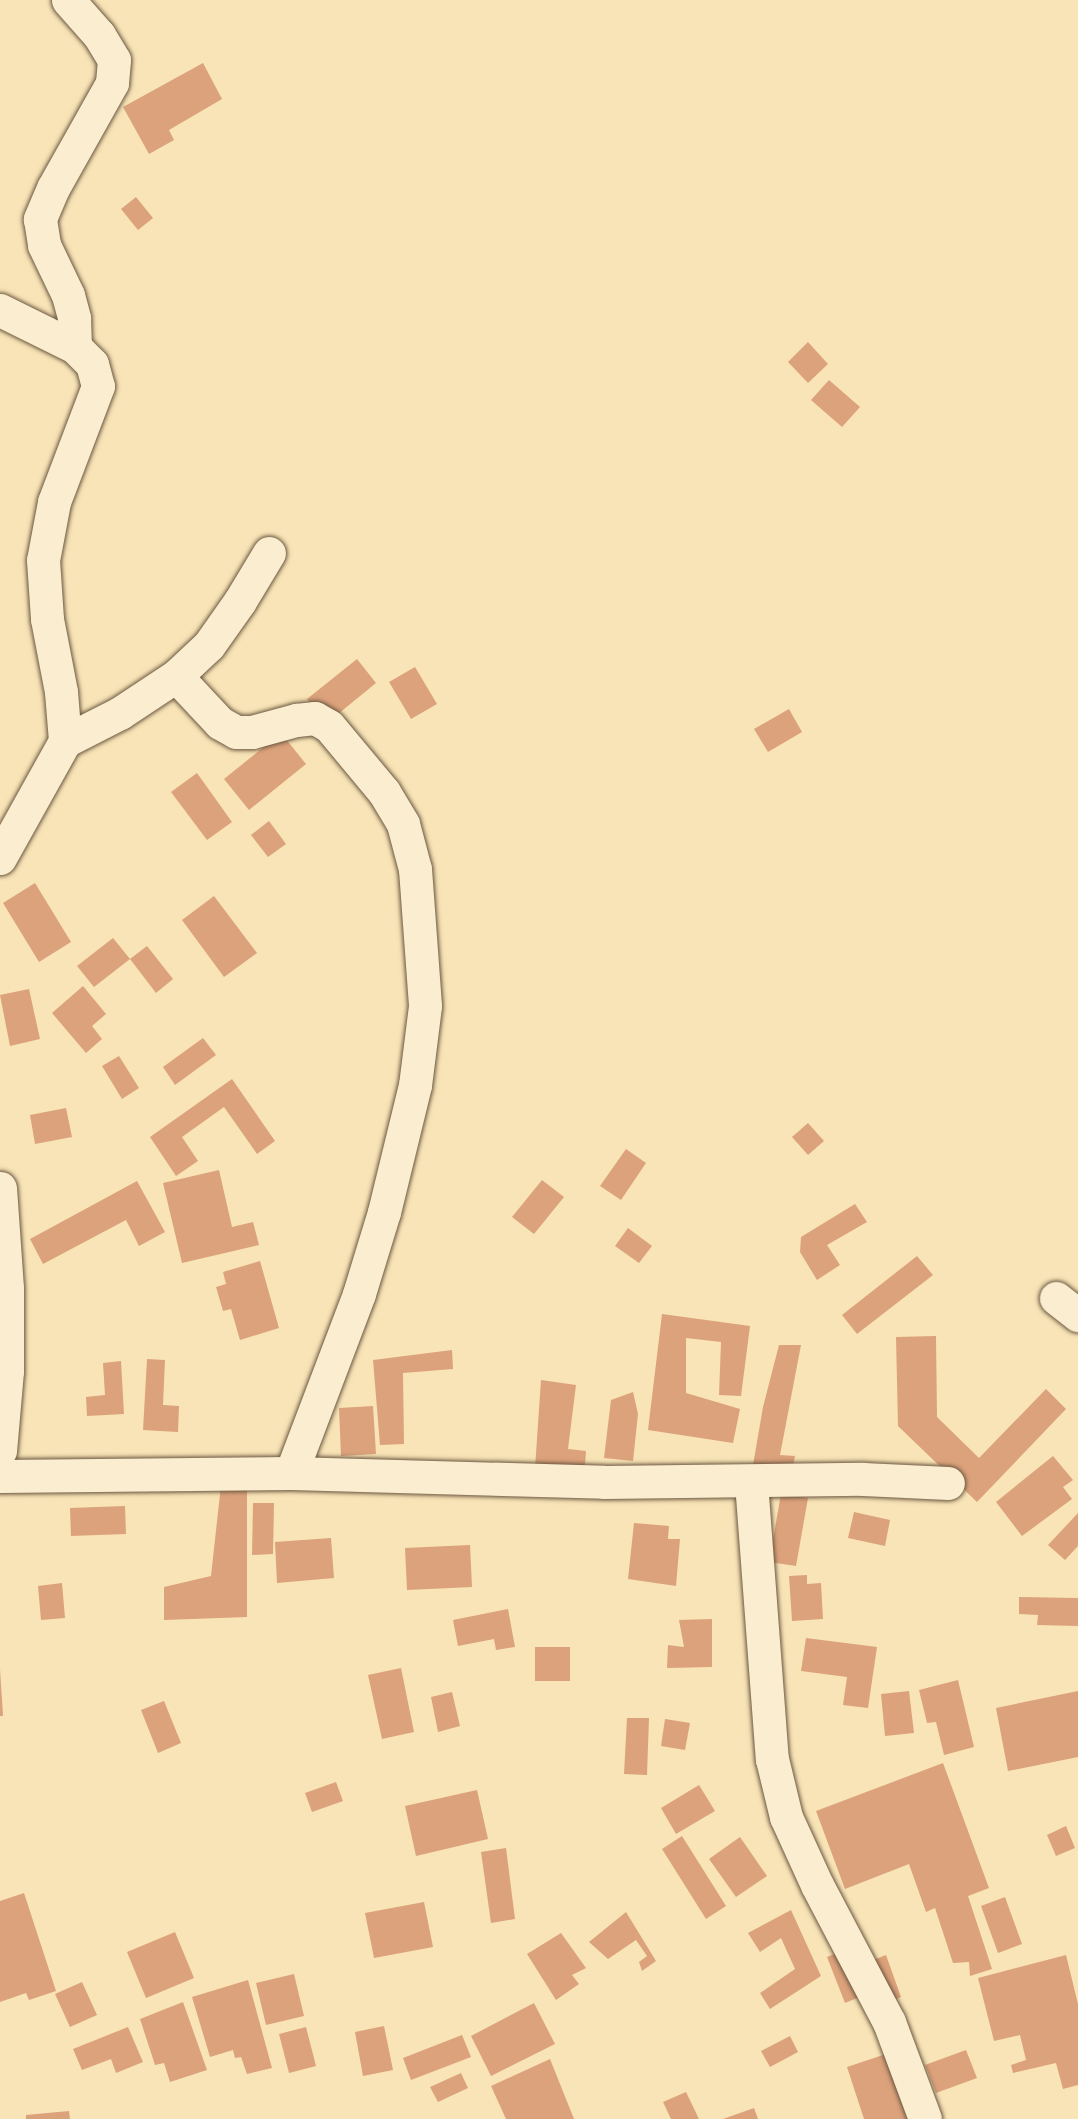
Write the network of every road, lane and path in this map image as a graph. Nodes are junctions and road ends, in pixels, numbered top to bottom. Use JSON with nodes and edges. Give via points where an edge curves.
{"nodes":[{"id":1,"x":68,"y":0,"type":"edge"},
{"id":2,"x":0,"y":310,"type":"edge"},
{"id":3,"x":75,"y":347,"type":"junction"},
{"id":4,"x":268,"y":553,"type":"dead end"},
{"id":5,"x":176,"y":676,"type":"junction"},
{"id":6,"x":65,"y":741,"type":"junction"},
{"id":7,"x":0,"y":858,"type":"edge"},
{"id":8,"x":0,"y":1188,"type":"edge"},
{"id":9,"x":0,"y":1451,"type":"edge"},
{"id":10,"x":291,"y":1473,"type":"junction"},
{"id":11,"x":0,"y":1476,"type":"edge"},
{"id":12,"x":751,"y":1482,"type":"junction"},
{"id":13,"x":948,"y":1483,"type":"dead end"},
{"id":14,"x":924,"y":2119,"type":"edge"}],
"edges":[{"from":1,"to":3,"type":"street","via":[[99,35],[114,60],[112,83],[53,188],[40,219],[44,245],[68,295]]},
{"from":2,"to":3,"type":"street"},
{"from":3,"to":6,"type":"street","via":[[92,364],[98,386],[54,502],[43,560],[47,619],[61,692]]},
{"from":4,"to":5,"type":"street","via":[[209,645]]},
{"from":5,"to":6,"type":"street","via":[[120,713]]},
{"from":5,"to":10,"type":"street","via":[[220,723],[236,732],[315,718],[329,726],[384,792],[403,824],[415,869],[425,1006],[415,1085],[359,1294]]},
{"from":6,"to":7,"type":"street"},
{"from":8,"to":9,"type":"street","via":[[7,1288],[7,1371]]},
{"from":10,"to":11,"type":"street"},
{"from":10,"to":12,"type":"street","via":[[592,1482]]},
{"from":12,"to":13,"type":"street","via":[[863,1479]]},
{"from":12,"to":14,"type":"street","via":[[772,1759],[786,1817],[889,2022]]}]}
